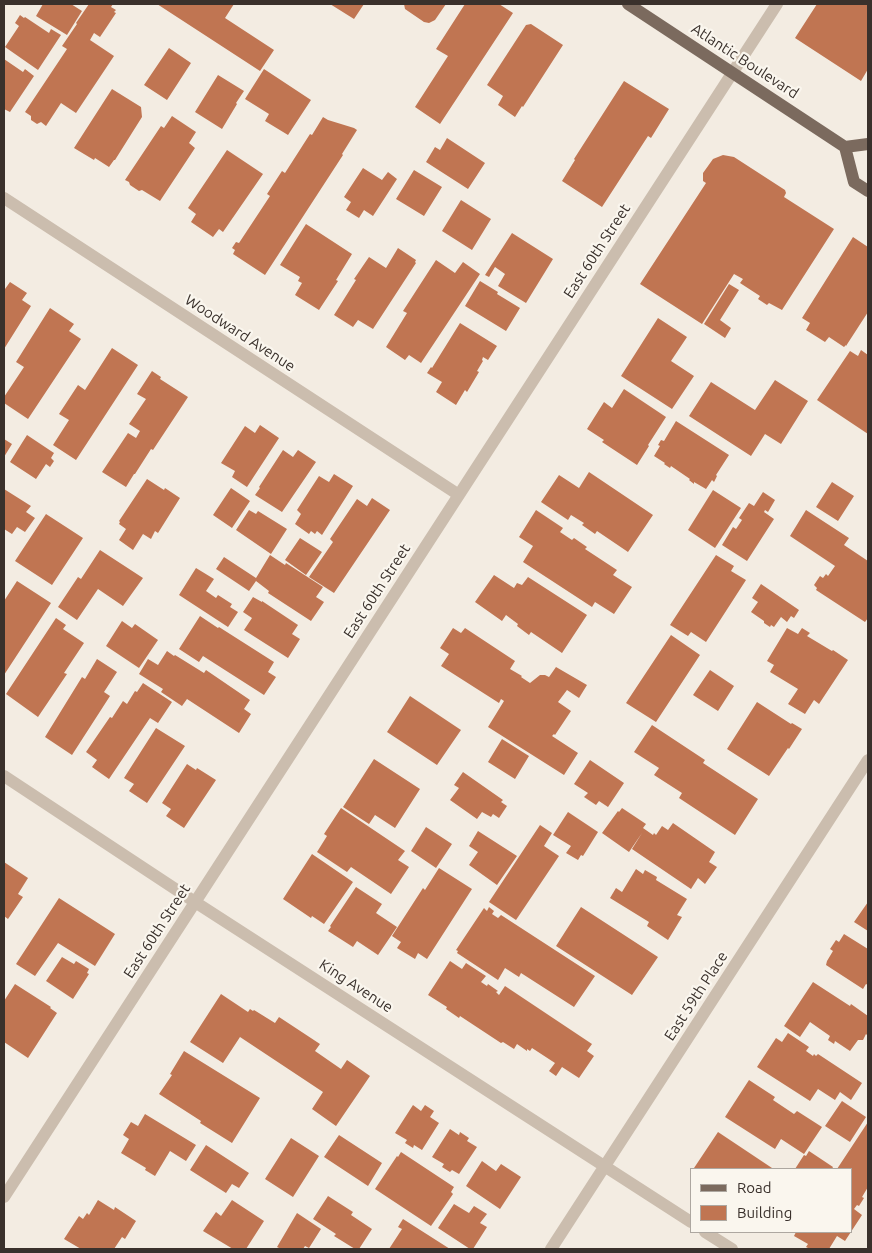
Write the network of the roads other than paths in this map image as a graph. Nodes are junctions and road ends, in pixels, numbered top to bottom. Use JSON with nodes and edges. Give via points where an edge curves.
{"nodes":[{"id":1,"x":628,"y":4,"type":"edge"},
{"id":2,"x":777,"y":4,"type":"edge"},
{"id":3,"x":733,"y":72,"type":"junction"},
{"id":4,"x":868,"y":144,"type":"edge"},
{"id":5,"x":845,"y":146,"type":"junction"},
{"id":6,"x":868,"y":191,"type":"edge"},
{"id":7,"x":4,"y":198,"type":"edge"},
{"id":8,"x":459,"y":495,"type":"junction"},
{"id":9,"x":868,"y":760,"type":"edge"},
{"id":10,"x":4,"y":776,"type":"edge"},
{"id":11,"x":195,"y":902,"type":"junction"},
{"id":12,"x":605,"y":1166,"type":"junction"},
{"id":13,"x":4,"y":1196,"type":"edge"},
{"id":14,"x":690,"y":1221,"type":"edge"},
{"id":15,"x":707,"y":1233,"type":"edge"},
{"id":16,"x":551,"y":1249,"type":"edge"},
{"id":17,"x":732,"y":1249,"type":"edge"}],
"edges":[{"from":1,"to":3,"type":"main road","name":"Atlantic Boulevard"},
{"from":2,"to":3,"type":"street","name":"East 60th Street"},
{"from":3,"to":5,"type":"main road","name":"Atlantic Boulevard"},
{"from":3,"to":8,"type":"street","name":"East 60th Street"},
{"from":4,"to":5,"type":"main road"},
{"from":5,"to":6,"type":"main road","via":[[854,182]]},
{"from":7,"to":8,"type":"street","name":"Woodward Avenue"},
{"from":8,"to":11,"type":"street","name":"East 60th Street"},
{"from":9,"to":12,"type":"street","name":"East 59th Place"},
{"from":10,"to":11,"type":"street","name":"King Avenue"},
{"from":11,"to":12,"type":"street","name":"King Avenue"},
{"from":11,"to":13,"type":"street","name":"East 60th Street"},
{"from":12,"to":14,"type":"street","name":"King Avenue"},
{"from":12,"to":16,"type":"street","name":"East 59th Place"},
{"from":15,"to":17,"type":"street"}]}
